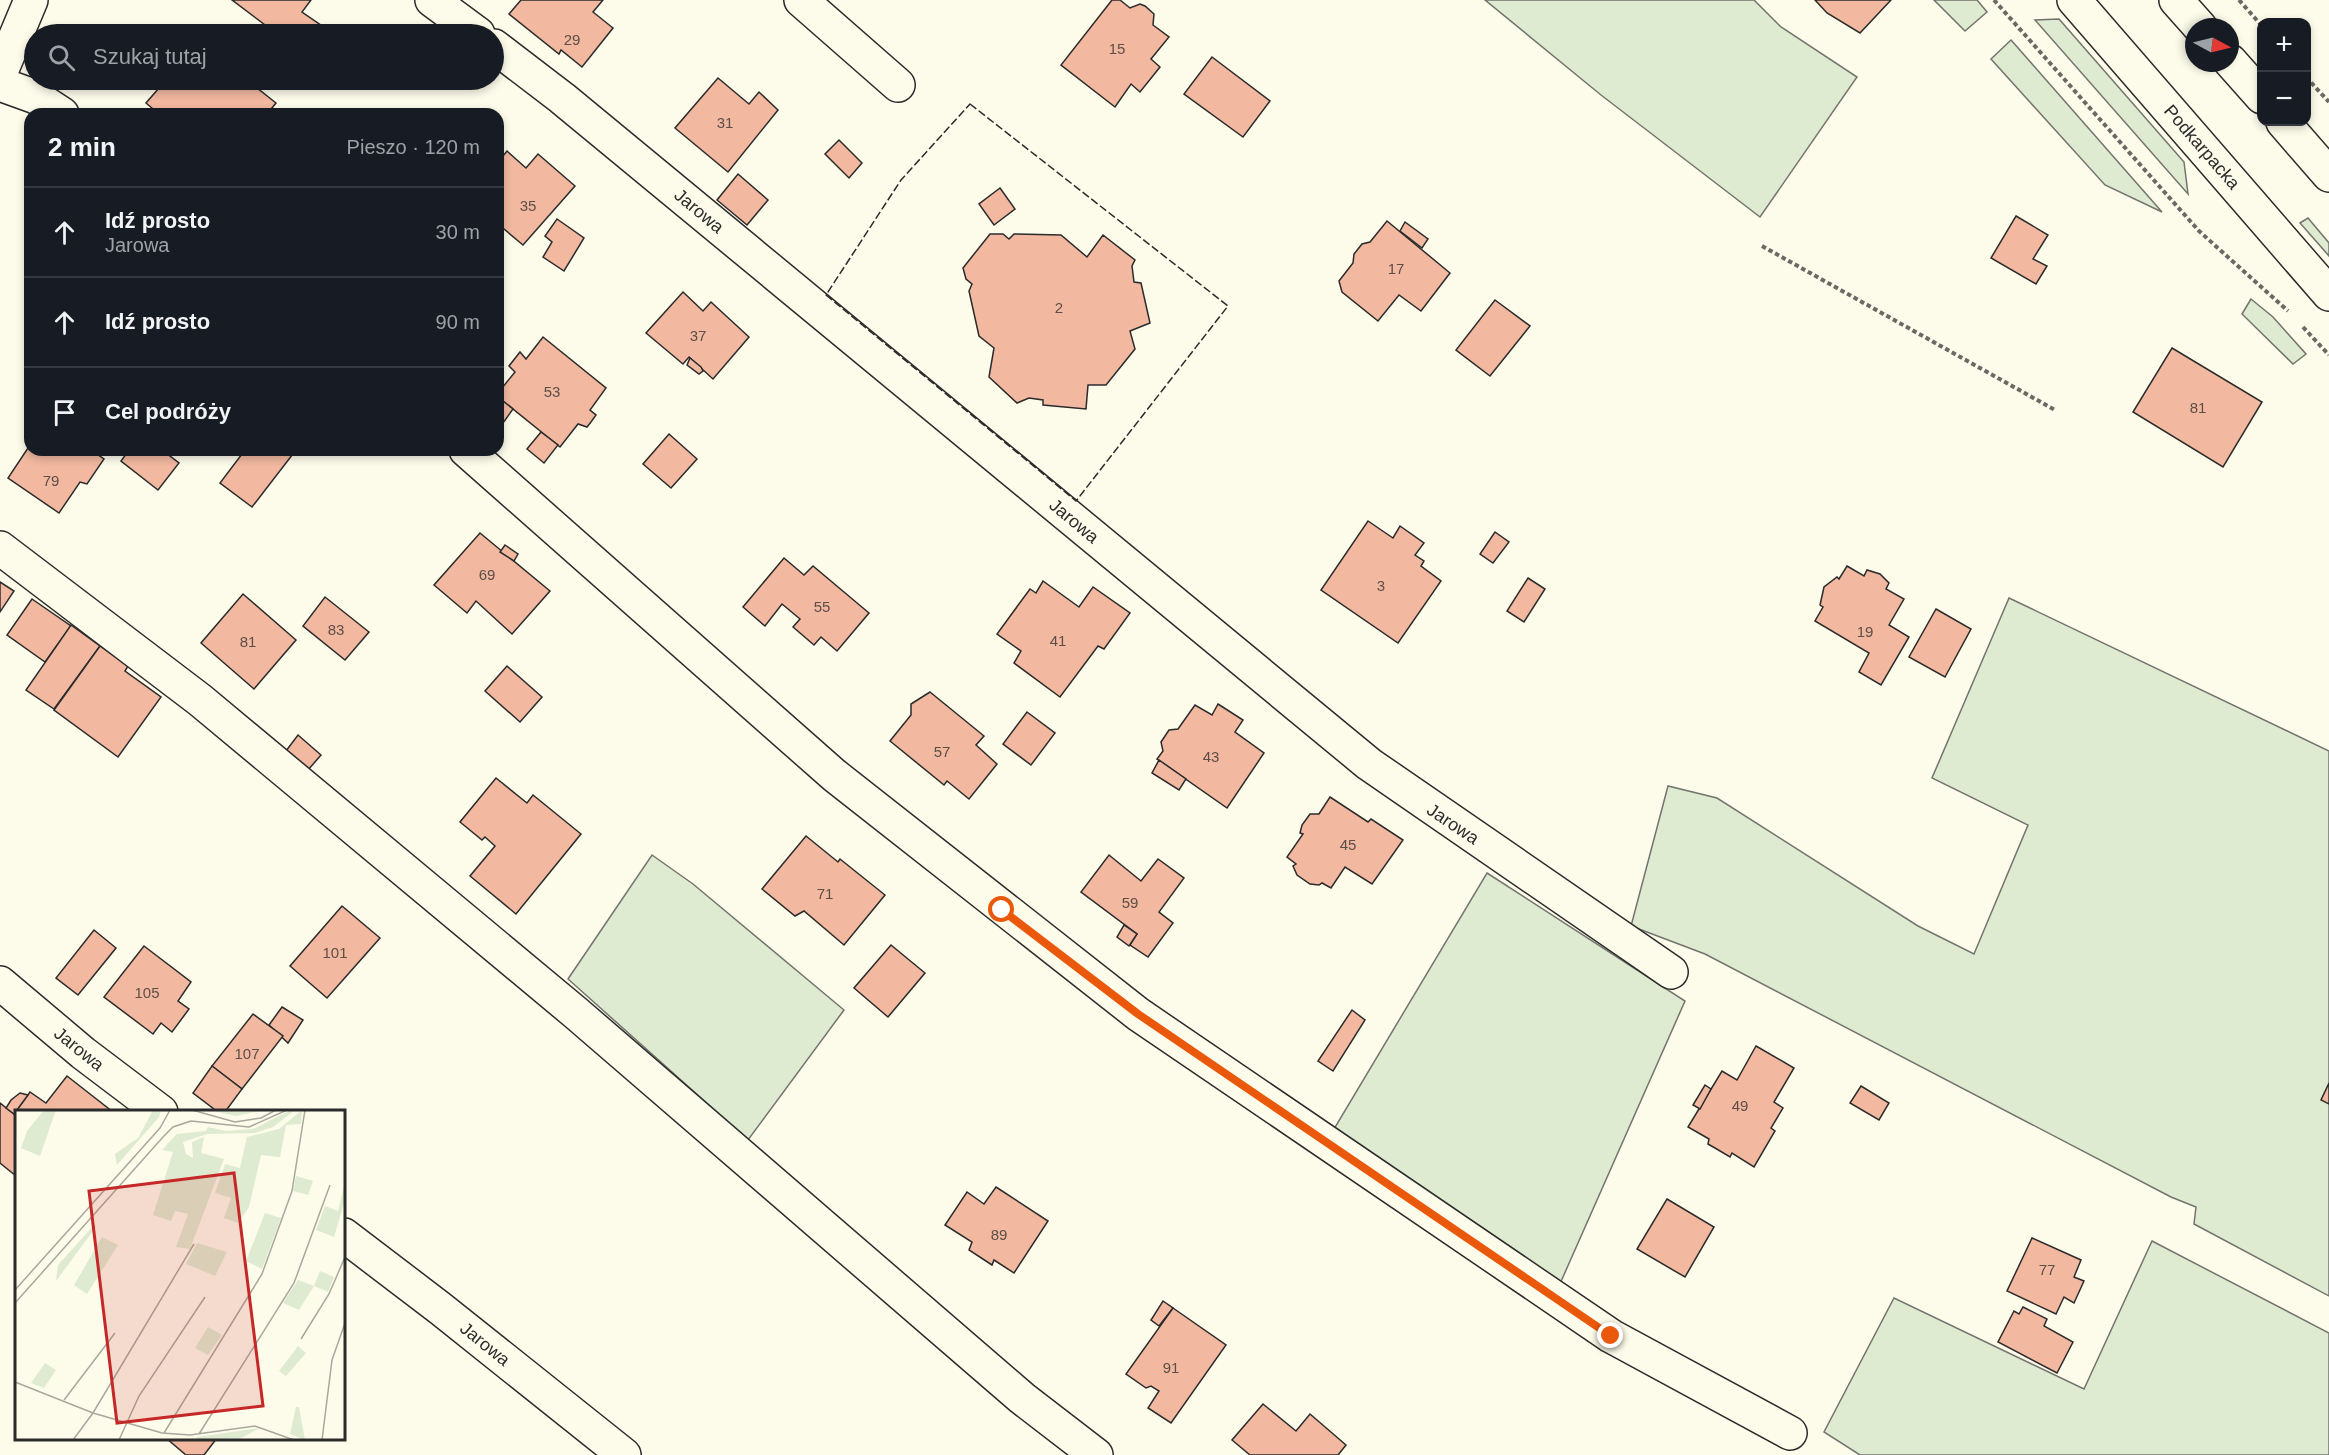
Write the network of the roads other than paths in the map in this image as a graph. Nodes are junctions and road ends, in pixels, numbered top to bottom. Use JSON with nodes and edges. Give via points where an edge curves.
{"nodes":[{"id":1,"x":31,"y":0,"type":"edge"},
{"id":2,"x":432,"y":0,"type":"edge"},
{"id":3,"x":801,"y":0,"type":"edge"},
{"id":4,"x":2074,"y":0,"type":"edge"},
{"id":5,"x":2176,"y":0,"type":"edge"},
{"id":6,"x":2095,"y":15,"type":"edge"},
{"id":7,"x":2192,"y":18,"type":"edge"},
{"id":8,"x":464,"y":24,"type":"edge"},
{"id":9,"x":504,"y":54,"type":"edge"},
{"id":10,"x":2239,"y":71,"type":"edge"},
{"id":11,"x":0,"y":74,"type":"edge"},
{"id":12,"x":0,"y":84,"type":"edge"},
{"id":13,"x":898,"y":85,"type":"dead end"},
{"id":14,"x":2257,"y":91,"type":"edge"},
{"id":15,"x":53,"y":108,"type":"edge"},
{"id":16,"x":2287,"y":126,"type":"edge"},
{"id":17,"x":2329,"y":174,"type":"edge"},
{"id":18,"x":2329,"y":294,"type":"edge"},
{"id":19,"x":473,"y":456,"type":"edge"},
{"id":20,"x":0,"y":548,"type":"edge"},
{"id":21,"x":1671,"y":972,"type":"dead end"},
{"id":22,"x":0,"y":983,"type":"edge"},
{"id":23,"x":158,"y":1110,"type":"edge"},
{"id":24,"x":345,"y":1236,"type":"edge"},
{"id":25,"x":1790,"y":1433,"type":"dead end"},
{"id":26,"x":624,"y":1455,"type":"edge"},
{"id":27,"x":1096,"y":1455,"type":"edge"}],
"edges":[{"from":1,"to":11,"type":"main road"},
{"from":2,"to":8,"type":"main road"},
{"from":3,"to":13,"type":"main road"},
{"from":4,"to":6,"type":"main road","name":"Podkarpacka"},
{"from":5,"to":7,"type":"main road"},
{"from":6,"to":18,"type":"main road","name":"Podkarpacka"},
{"from":9,"to":21,"type":"main road","name":"Jarowa","via":[[1369,764]]},
{"from":10,"to":14,"type":"main road"},
{"from":12,"to":15,"type":"main road","via":[[36,97]]},
{"from":16,"to":17,"type":"main road"},
{"from":19,"to":25,"type":"main road","via":[[834,775],[1138,1014],[1611,1336]]},
{"from":20,"to":27,"type":"main road","via":[[218,715],[576,1012],[1022,1398]]},
{"from":22,"to":23,"type":"main road","name":"Jarowa"},
{"from":24,"to":26,"type":"main road","name":"Jarowa"}]}
